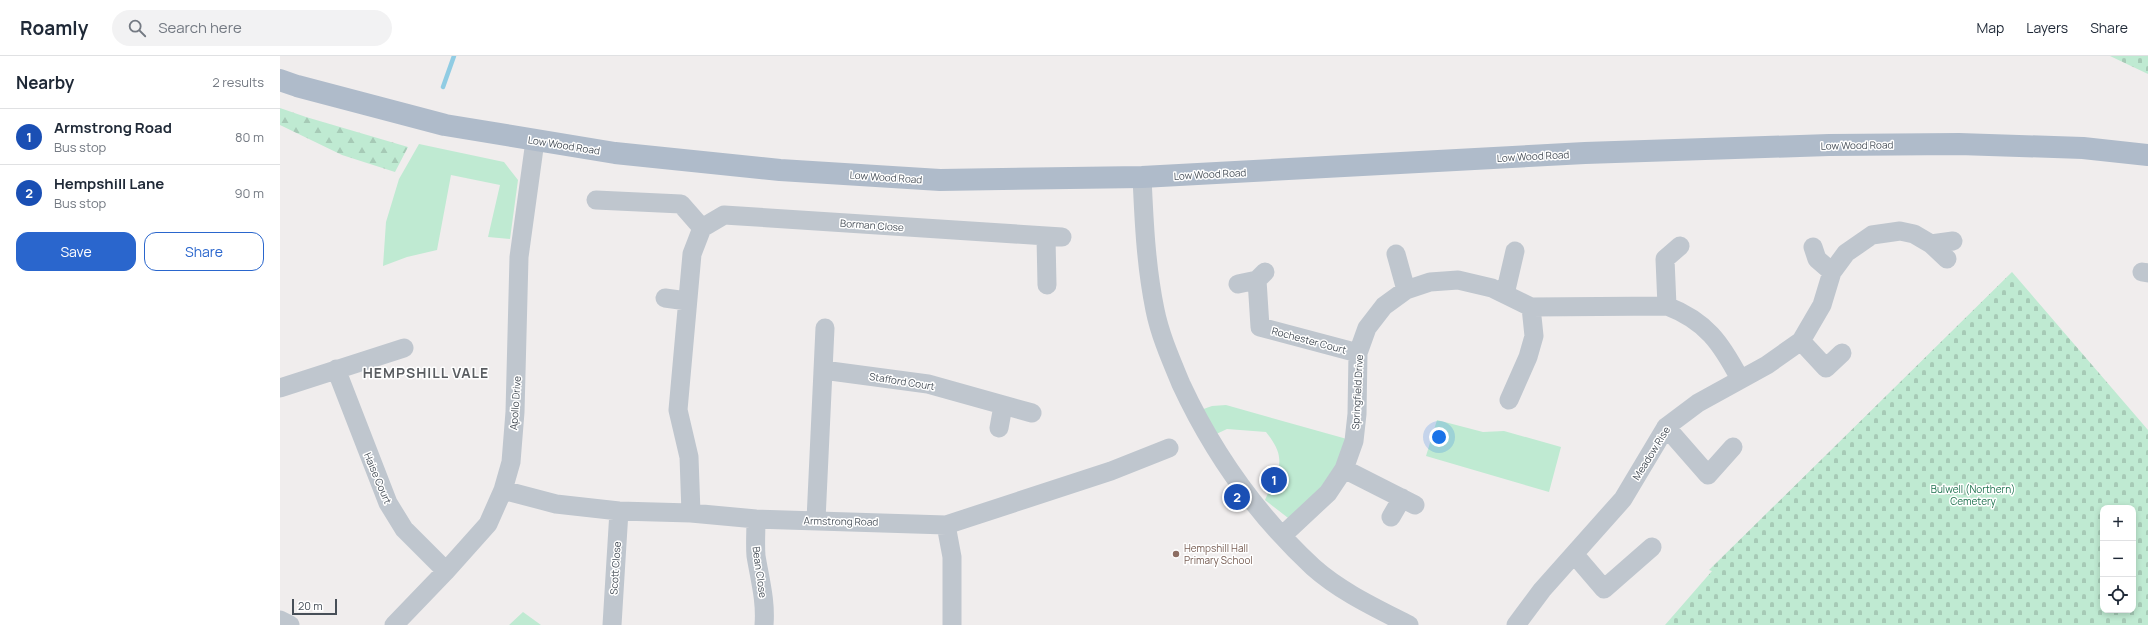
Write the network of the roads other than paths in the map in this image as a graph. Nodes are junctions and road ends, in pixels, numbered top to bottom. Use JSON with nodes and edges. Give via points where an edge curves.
{"nodes":[{"id":1,"x":280,"y":80,"type":"edge"},
{"id":2,"x":535,"y":141,"type":"junction"},
{"id":3,"x":2148,"y":154,"type":"edge"},
{"id":4,"x":1142,"y":177,"type":"junction"},
{"id":5,"x":596,"y":200,"type":"dead end"},
{"id":6,"x":702,"y":228,"type":"junction"},
{"id":7,"x":1953,"y":241,"type":"dead end"},
{"id":8,"x":1931,"y":244,"type":"junction"},
{"id":9,"x":1680,"y":246,"type":"dead end"},
{"id":10,"x":1813,"y":246,"type":"dead end"},
{"id":11,"x":1515,"y":252,"type":"dead end"},
{"id":12,"x":1396,"y":254,"type":"dead end"},
{"id":13,"x":1947,"y":259,"type":"dead end"},
{"id":14,"x":1832,"y":272,"type":"junction"},
{"id":15,"x":1254,"y":278,"type":"dead end"},
{"id":16,"x":1047,"y":285,"type":"dead end"},
{"id":17,"x":1406,"y":290,"type":"junction"},
{"id":18,"x":1505,"y":294,"type":"junction"},
{"id":19,"x":665,"y":298,"type":"dead end"},
{"id":20,"x":687,"y":301,"type":"junction"},
{"id":21,"x":1667,"y":306,"type":"junction"},
{"id":22,"x":1531,"y":307,"type":"junction"},
{"id":23,"x":825,"y":328,"type":"dead end"},
{"id":24,"x":1801,"y":341,"type":"junction"},
{"id":25,"x":404,"y":348,"type":"dead end"},
{"id":26,"x":1842,"y":353,"type":"dead end"},
{"id":27,"x":1358,"y":354,"type":"junction"},
{"id":28,"x":336,"y":369,"type":"junction"},
{"id":29,"x":823,"y":370,"type":"junction"},
{"id":30,"x":1740,"y":379,"type":"junction"},
{"id":31,"x":280,"y":388,"type":"edge"},
{"id":32,"x":1509,"y":400,"type":"dead end"},
{"id":33,"x":1003,"y":406,"type":"junction"},
{"id":34,"x":1032,"y":413,"type":"dead end"},
{"id":35,"x":1666,"y":426,"type":"junction"},
{"id":36,"x":999,"y":428,"type":"dead end"},
{"id":37,"x":1733,"y":447,"type":"dead end"},
{"id":38,"x":1169,"y":448,"type":"dead end"},
{"id":39,"x":1344,"y":469,"type":"junction"},
{"id":40,"x":503,"y":490,"type":"junction"},
{"id":41,"x":619,"y":511,"type":"junction"},
{"id":42,"x":691,"y":513,"type":"junction"},
{"id":43,"x":1391,"y":517,"type":"dead end"},
{"id":44,"x":756,"y":519,"type":"junction"},
{"id":45,"x":816,"y":520,"type":"junction"},
{"id":46,"x":946,"y":525,"type":"junction"},
{"id":47,"x":1283,"y":535,"type":"junction"},
{"id":48,"x":1652,"y":547,"type":"dead end"},
{"id":49,"x":1574,"y":554,"type":"junction"},
{"id":50,"x":446,"y":571,"type":"junction"},
{"id":51,"x":280,"y":620,"type":"edge"},
{"id":52,"x":290,"y":625,"type":"edge"},
{"id":53,"x":394,"y":625,"type":"edge"},
{"id":54,"x":612,"y":625,"type":"edge"},
{"id":55,"x":764,"y":625,"type":"edge"},
{"id":56,"x":952,"y":625,"type":"edge"},
{"id":57,"x":1409,"y":625,"type":"edge"},
{"id":58,"x":1516,"y":625,"type":"edge"}],
"edges":[{"from":1,"to":2,"type":"main road","name":"Low Wood Road","via":[[445,124]]},
{"from":2,"to":4,"type":"main road","name":"Low Wood Road","via":[[615,153],[780,170],[940,180]]},
{"from":2,"to":40,"type":"street","name":"Apollo Drive","via":[[519,257],[515,412],[511,462]]},
{"from":3,"to":4,"type":"main road","name":"Low Wood Road","via":[[2083,148],[1966,144],[1829,145],[1585,153]]},
{"from":4,"to":47,"type":"street","via":[[1147,267],[1155,311],[1170,358],[1195,412],[1227,467],[1256,506]]},
{"from":5,"to":6,"type":"street","via":[[682,204]]},
{"from":6,"to":16,"type":"street","name":"Borman Close","via":[[724,215],[1054,237]]},
{"from":6,"to":20,"type":"street","via":[[692,254]]},
{"from":7,"to":8,"type":"street"},
{"from":8,"to":13,"type":"street","name":"Meadow Rise"},
{"from":8,"to":14,"type":"street","name":"Meadow Rise","via":[[1914,234],[1900,232],[1872,235],[1846,253]]},
{"from":9,"to":21,"type":"street","via":[[1665,259]]},
{"from":10,"to":14,"type":"street","via":[[1817,259]]},
{"from":11,"to":18,"type":"street"},
{"from":12,"to":17,"type":"street"},
{"from":14,"to":24,"type":"street","name":"Meadow Rise","via":[[1822,305]]},
{"from":15,"to":27,"type":"street","name":"Rochester Court","via":[[1260,327]]},
{"from":17,"to":18,"type":"street","name":"Springfield Drive","via":[[1430,282],[1458,280],[1492,288]]},
{"from":17,"to":27,"type":"street","name":"Springfield Drive","via":[[1384,306],[1368,328]]},
{"from":18,"to":22,"type":"street","name":"Springfield Drive"},
{"from":19,"to":20,"type":"street"},
{"from":20,"to":42,"type":"street","via":[[678,410],[690,457]]},
{"from":21,"to":22,"type":"street","name":"Springfield Drive"},
{"from":21,"to":30,"type":"street","name":"Springfield Drive","via":[[1685,313],[1706,328],[1724,350]]},
{"from":22,"to":32,"type":"street","via":[[1534,336],[1528,357]]},
{"from":23,"to":29,"type":"street"},
{"from":24,"to":26,"type":"street","via":[[1826,368]]},
{"from":24,"to":30,"type":"street","name":"Meadow Rise"},
{"from":25,"to":28,"type":"street"},
{"from":27,"to":39,"type":"street","name":"Springfield Drive","via":[[1354,441]]},
{"from":28,"to":31,"type":"street"},
{"from":28,"to":50,"type":"street","name":"Haise Court","via":[[388,503],[404,529]]},
{"from":29,"to":33,"type":"street","name":"Stafford Court","via":[[928,384]]},
{"from":29,"to":45,"type":"street"},
{"from":30,"to":35,"type":"street","name":"Meadow Rise","via":[[1678,416]]},
{"from":33,"to":34,"type":"street","name":"Stafford Court"},
{"from":33,"to":36,"type":"street"},
{"from":35,"to":37,"type":"street","via":[[1708,475]]},
{"from":35,"to":49,"type":"street","name":"Meadow Rise","via":[[1623,499]]},
{"from":38,"to":46,"type":"street","name":"Armstrong Road","via":[[1111,471]]},
{"from":39,"to":43,"type":"street","via":[[1409,502]]},
{"from":39,"to":47,"type":"street","name":"Springfield Drive","via":[[1328,493]]},
{"from":40,"to":41,"type":"street","name":"Armstrong Road","via":[[556,504]]},
{"from":40,"to":50,"type":"street","name":"Apollo Drive","via":[[488,524]]},
{"from":41,"to":42,"type":"street","name":"Armstrong Road"},
{"from":41,"to":54,"type":"street","name":"Scott Close"},
{"from":42,"to":44,"type":"street","name":"Armstrong Road"},
{"from":44,"to":45,"type":"street","name":"Armstrong Road"},
{"from":44,"to":55,"type":"street","name":"Bean Close","via":[[756,555],[762,584]]},
{"from":45,"to":46,"type":"street","name":"Armstrong Road"},
{"from":46,"to":56,"type":"street","via":[[952,557]]},
{"from":47,"to":57,"type":"street","via":[[1313,566],[1357,599]]},
{"from":48,"to":49,"type":"street","via":[[1604,589]]},
{"from":49,"to":58,"type":"street","name":"Meadow Rise","via":[[1542,590]]},
{"from":50,"to":53,"type":"street","name":"Apollo Drive"},
{"from":51,"to":52,"type":"street"}]}
